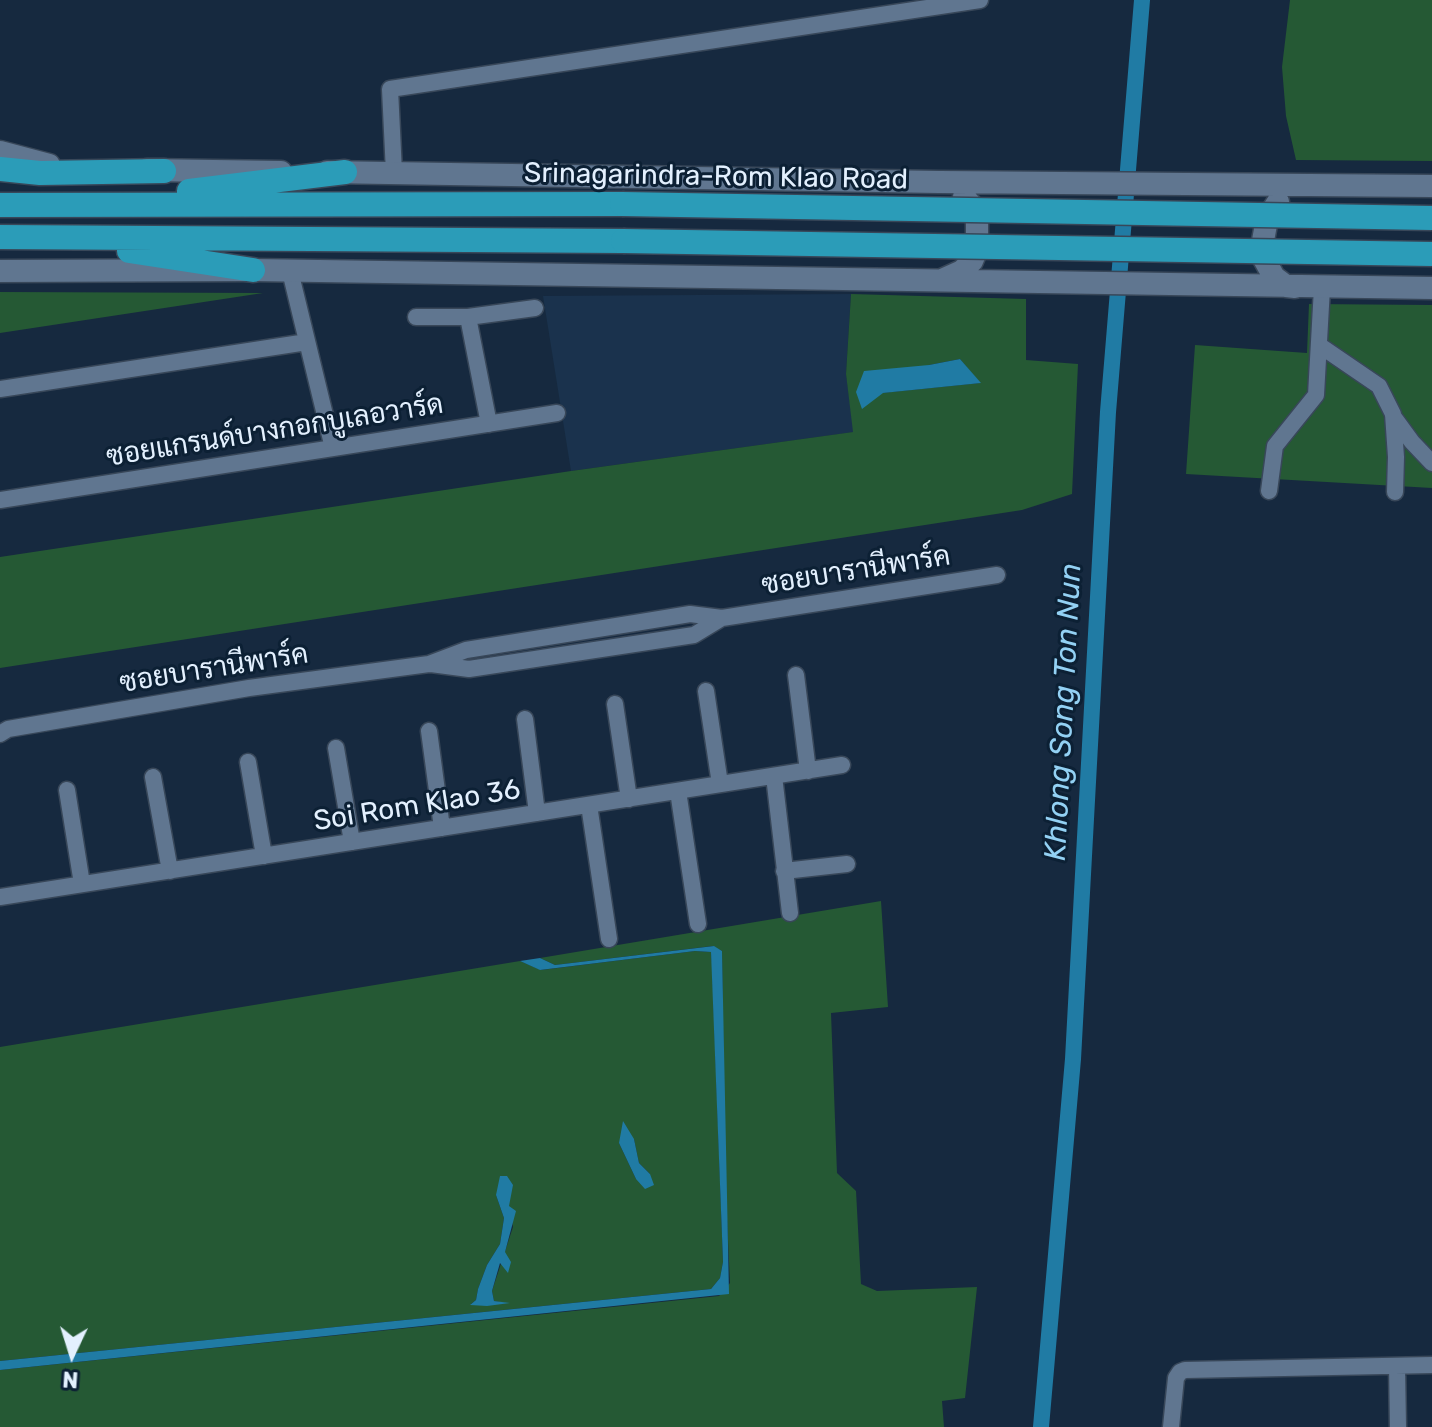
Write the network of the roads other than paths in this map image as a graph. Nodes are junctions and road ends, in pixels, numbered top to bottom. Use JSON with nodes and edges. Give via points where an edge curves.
{"nodes":[{"id":1,"x":980,"y":0,"type":"edge"},
{"id":2,"x":0,"y":152,"type":"edge"},
{"id":3,"x":0,"y":171,"type":"edge"},
{"id":4,"x":164,"y":171,"type":"junction"},
{"id":5,"x":345,"y":172,"type":"junction"},
{"id":6,"x":394,"y":173,"type":"junction"},
{"id":7,"x":939,"y":182,"type":"junction"},
{"id":8,"x":1304,"y":186,"type":"junction"},
{"id":9,"x":1432,"y":186,"type":"edge"},
{"id":10,"x":88,"y":204,"type":"junction"},
{"id":11,"x":0,"y":205,"type":"edge"},
{"id":12,"x":1432,"y":218,"type":"edge"},
{"id":13,"x":0,"y":237,"type":"edge"},
{"id":14,"x":32,"y":237,"type":"junction"},
{"id":15,"x":1432,"y":254,"type":"edge"},
{"id":16,"x":253,"y":270,"type":"junction"},
{"id":17,"x":0,"y":271,"type":"edge"},
{"id":18,"x":290,"y":271,"type":"junction"},
{"id":19,"x":941,"y":280,"type":"junction"},
{"id":20,"x":1311,"y":288,"type":"junction"},
{"id":21,"x":1432,"y":288,"type":"edge"},
{"id":22,"x":535,"y":308,"type":"dead end"},
{"id":23,"x":416,"y":317,"type":"dead end"},
{"id":24,"x":468,"y":317,"type":"junction"},
{"id":25,"x":307,"y":342,"type":"junction"},
{"id":26,"x":1319,"y":345,"type":"junction"},
{"id":27,"x":0,"y":389,"type":"edge"},
{"id":28,"x":557,"y":413,"type":"dead end"},
{"id":29,"x":1393,"y":414,"type":"junction"},
{"id":30,"x":489,"y":424,"type":"junction"},
{"id":31,"x":333,"y":448,"type":"junction"},
{"id":32,"x":1432,"y":463,"type":"edge"},
{"id":33,"x":1269,"y":491,"type":"dead end"},
{"id":34,"x":1395,"y":492,"type":"dead end"},
{"id":35,"x":0,"y":500,"type":"edge"},
{"id":36,"x":997,"y":575,"type":"dead end"},
{"id":37,"x":796,"y":675,"type":"dead end"},
{"id":38,"x":706,"y":691,"type":"dead end"},
{"id":39,"x":615,"y":704,"type":"dead end"},
{"id":40,"x":525,"y":719,"type":"dead end"},
{"id":41,"x":3,"y":730,"type":"edge"},
{"id":42,"x":429,"y":731,"type":"dead end"},
{"id":43,"x":336,"y":748,"type":"dead end"},
{"id":44,"x":248,"y":762,"type":"dead end"},
{"id":45,"x":842,"y":765,"type":"dead end"},
{"id":46,"x":808,"y":771,"type":"junction"},
{"id":47,"x":774,"y":776,"type":"junction"},
{"id":48,"x":153,"y":777,"type":"dead end"},
{"id":49,"x":720,"y":784,"type":"junction"},
{"id":50,"x":67,"y":790,"type":"dead end"},
{"id":51,"x":678,"y":791,"type":"junction"},
{"id":52,"x":629,"y":799,"type":"junction"},
{"id":53,"x":589,"y":805,"type":"junction"},
{"id":54,"x":537,"y":813,"type":"junction"},
{"id":55,"x":442,"y":828,"type":"junction"},
{"id":56,"x":352,"y":842,"type":"junction"},
{"id":57,"x":264,"y":856,"type":"junction"},
{"id":58,"x":847,"y":864,"type":"dead end"},
{"id":59,"x":170,"y":871,"type":"junction"},
{"id":60,"x":784,"y":871,"type":"junction"},
{"id":61,"x":82,"y":884,"type":"junction"},
{"id":62,"x":0,"y":897,"type":"edge"},
{"id":63,"x":790,"y":913,"type":"dead end"},
{"id":64,"x":698,"y":924,"type":"dead end"},
{"id":65,"x":609,"y":939,"type":"dead end"},
{"id":66,"x":1432,"y":1365,"type":"edge"},
{"id":67,"x":1397,"y":1366,"type":"junction"},
{"id":68,"x":1171,"y":1427,"type":"edge"},
{"id":69,"x":1398,"y":1427,"type":"edge"}],
"edges":[{"from":1,"to":6,"type":"street","via":[[390,89]]},
{"from":2,"to":4,"type":"main road","name":"Srinagarindra-Rom Klao Road","via":[[57,166]]},
{"from":3,"to":4,"type":"main road"},
{"from":4,"to":5,"type":"main road","name":"Srinagarindra-Rom Klao Road"},
{"from":5,"to":6,"type":"main road","name":"Srinagarindra-Rom Klao Road"},
{"from":5,"to":10,"type":"main road"},
{"from":6,"to":7,"type":"main road","name":"Srinagarindra-Rom Klao Road"},
{"from":7,"to":8,"type":"main road","name":"Srinagarindra-Rom Klao Road"},
{"from":7,"to":19,"type":"main road","via":[[973,207],[978,236],[972,261]]},
{"from":8,"to":9,"type":"main road","name":"Srinagarindra-Rom Klao Road"},
{"from":8,"to":20,"type":"main road","via":[[1274,206],[1262,246],[1274,277],[1286,286]]},
{"from":10,"to":11,"type":"main road","name":"Srinagarindra-Rom Klao Road"},
{"from":10,"to":12,"type":"main road","name":"Srinagarindra-Rom Klao Road","bridge":true,"via":[[622,204]]},
{"from":13,"to":14,"type":"main road"},
{"from":14,"to":15,"type":"main road","bridge":true},
{"from":14,"to":16,"type":"main road"},
{"from":16,"to":17,"type":"main road"},
{"from":16,"to":18,"type":"main road"},
{"from":18,"to":19,"type":"main road"},
{"from":18,"to":25,"type":"street"},
{"from":19,"to":20,"type":"main road"},
{"from":20,"to":21,"type":"main road"},
{"from":20,"to":26,"type":"street"},
{"from":22,"to":24,"type":"street"},
{"from":23,"to":24,"type":"street"},
{"from":24,"to":30,"type":"street"},
{"from":25,"to":27,"type":"street"},
{"from":25,"to":31,"type":"street"},
{"from":26,"to":29,"type":"street","via":[[1379,386]]},
{"from":26,"to":33,"type":"street","via":[[1316,395],[1275,446]]},
{"from":28,"to":30,"type":"street","name":"ซอยแกรนด์บางกอกบูเลอวาร์ด"},
{"from":29,"to":32,"type":"street"},
{"from":29,"to":34,"type":"street"},
{"from":30,"to":31,"type":"street","name":"ซอยแกรนด์บางกอกบูเลอวาร์ด"},
{"from":31,"to":35,"type":"street","name":"ซอยแกรนด์บางกอกบูเลอวาร์ด"},
{"from":36,"to":41,"type":"street","name":"ซอยบารานีพาร์ค","via":[[722,618],[694,635],[469,669],[429,664],[249,688]]},
{"from":37,"to":46,"type":"street"},
{"from":38,"to":49,"type":"street"},
{"from":39,"to":52,"type":"street"},
{"from":40,"to":54,"type":"street"},
{"from":42,"to":55,"type":"street"},
{"from":43,"to":56,"type":"street"},
{"from":44,"to":57,"type":"street"},
{"from":45,"to":46,"type":"street","name":"Soi Rom Klao 36"},
{"from":46,"to":47,"type":"street","name":"Soi Rom Klao 36"},
{"from":47,"to":49,"type":"street","name":"Soi Rom Klao 36"},
{"from":47,"to":60,"type":"street"},
{"from":48,"to":59,"type":"street"},
{"from":49,"to":51,"type":"street","name":"Soi Rom Klao 36"},
{"from":50,"to":61,"type":"street"},
{"from":51,"to":52,"type":"street","name":"Soi Rom Klao 36"},
{"from":51,"to":64,"type":"street"},
{"from":52,"to":53,"type":"street","name":"Soi Rom Klao 36"},
{"from":53,"to":54,"type":"street","name":"Soi Rom Klao 36"},
{"from":53,"to":65,"type":"street"},
{"from":54,"to":55,"type":"street","name":"Soi Rom Klao 36"},
{"from":55,"to":56,"type":"street","name":"Soi Rom Klao 36"},
{"from":56,"to":57,"type":"street","name":"Soi Rom Klao 36"},
{"from":57,"to":59,"type":"street","name":"Soi Rom Klao 36"},
{"from":58,"to":60,"type":"street"},
{"from":59,"to":61,"type":"street","name":"Soi Rom Klao 36"},
{"from":60,"to":63,"type":"street"},
{"from":61,"to":62,"type":"street","name":"Soi Rom Klao 36"},
{"from":66,"to":67,"type":"street"},
{"from":67,"to":68,"type":"street","via":[[1185,1370],[1176,1378]]},
{"from":67,"to":69,"type":"street"}]}
